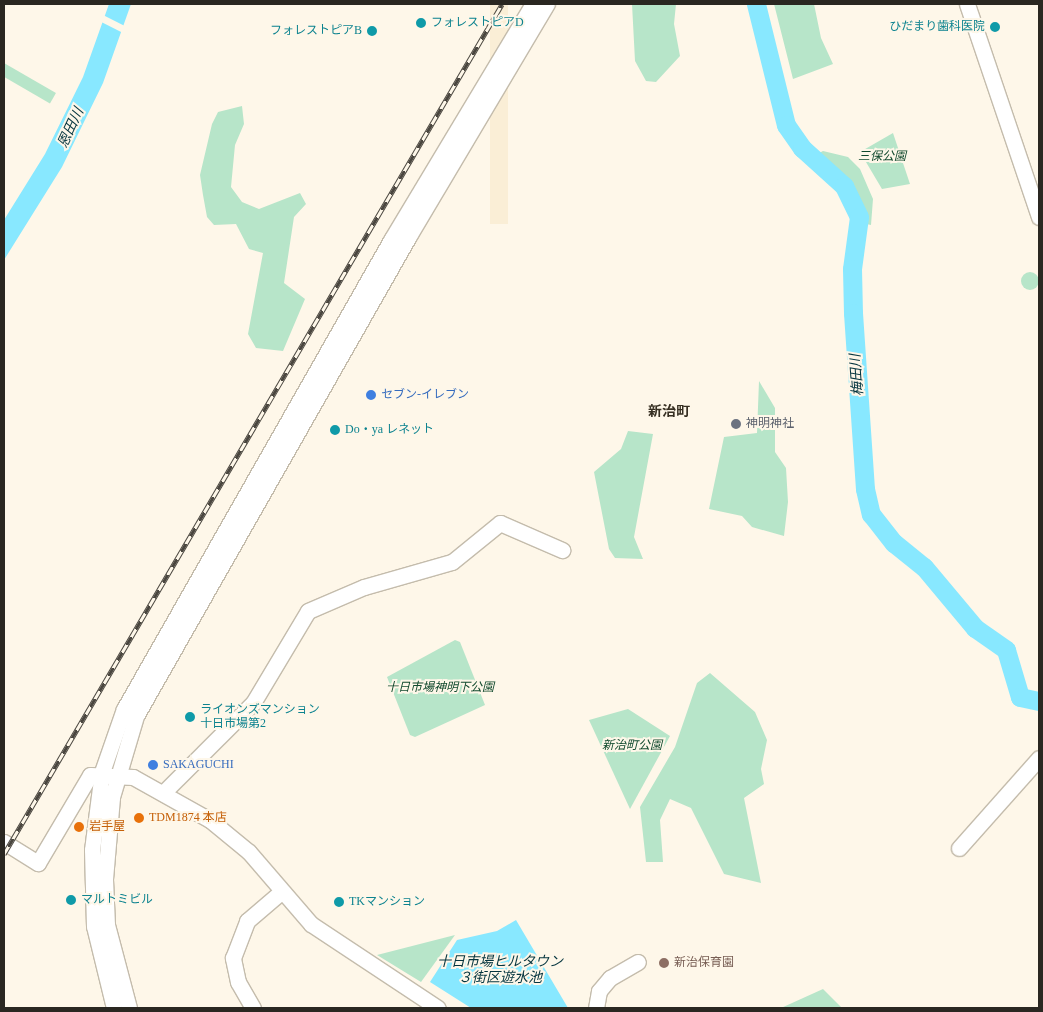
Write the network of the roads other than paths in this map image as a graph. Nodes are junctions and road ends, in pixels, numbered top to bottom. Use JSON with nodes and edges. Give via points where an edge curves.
{"nodes":[{"id":1,"x":533,"y":4,"type":"edge"},
{"id":2,"x":547,"y":4,"type":"edge"},
{"id":3,"x":967,"y":4,"type":"edge"},
{"id":4,"x":1039,"y":217,"type":"edge"},
{"id":5,"x":562,"y":550,"type":"dead end"},
{"id":6,"x":1039,"y":758,"type":"edge"},
{"id":7,"x":109,"y":773,"type":"junction"},
{"id":8,"x":163,"y":793,"type":"junction"},
{"id":9,"x":4,"y":842,"type":"edge"},
{"id":10,"x":959,"y":848,"type":"dead end"},
{"id":11,"x":281,"y":892,"type":"junction"},
{"id":12,"x":638,"y":962,"type":"dead end"},
{"id":13,"x":114,"y":1008,"type":"edge"},
{"id":14,"x":129,"y":1008,"type":"edge"},
{"id":15,"x":253,"y":1008,"type":"edge"},
{"id":16,"x":438,"y":1008,"type":"edge"},
{"id":17,"x":596,"y":1008,"type":"edge"}],
"edges":[{"from":1,"to":7,"type":"street","via":[[142,671]]},
{"from":2,"to":7,"type":"street","via":[[153,680]]},
{"from":3,"to":4,"type":"street"},
{"from":5,"to":8,"type":"street","via":[[500,522],[452,562],[364,587],[308,612],[253,703]]},
{"from":6,"to":10,"type":"street"},
{"from":7,"to":8,"type":"street","via":[[133,777]]},
{"from":7,"to":9,"type":"street","via":[[83,782],[38,863]]},
{"from":7,"to":13,"type":"street","via":[[91,879],[94,926]]},
{"from":7,"to":14,"type":"street","via":[[105,879],[108,924]]},
{"from":8,"to":11,"type":"street","via":[[234,838]]},
{"from":11,"to":15,"type":"street","via":[[247,921],[233,958],[238,982]]},
{"from":11,"to":16,"type":"street","via":[[311,924]]},
{"from":12,"to":17,"type":"street","via":[[610,978],[599,991]]}]}
